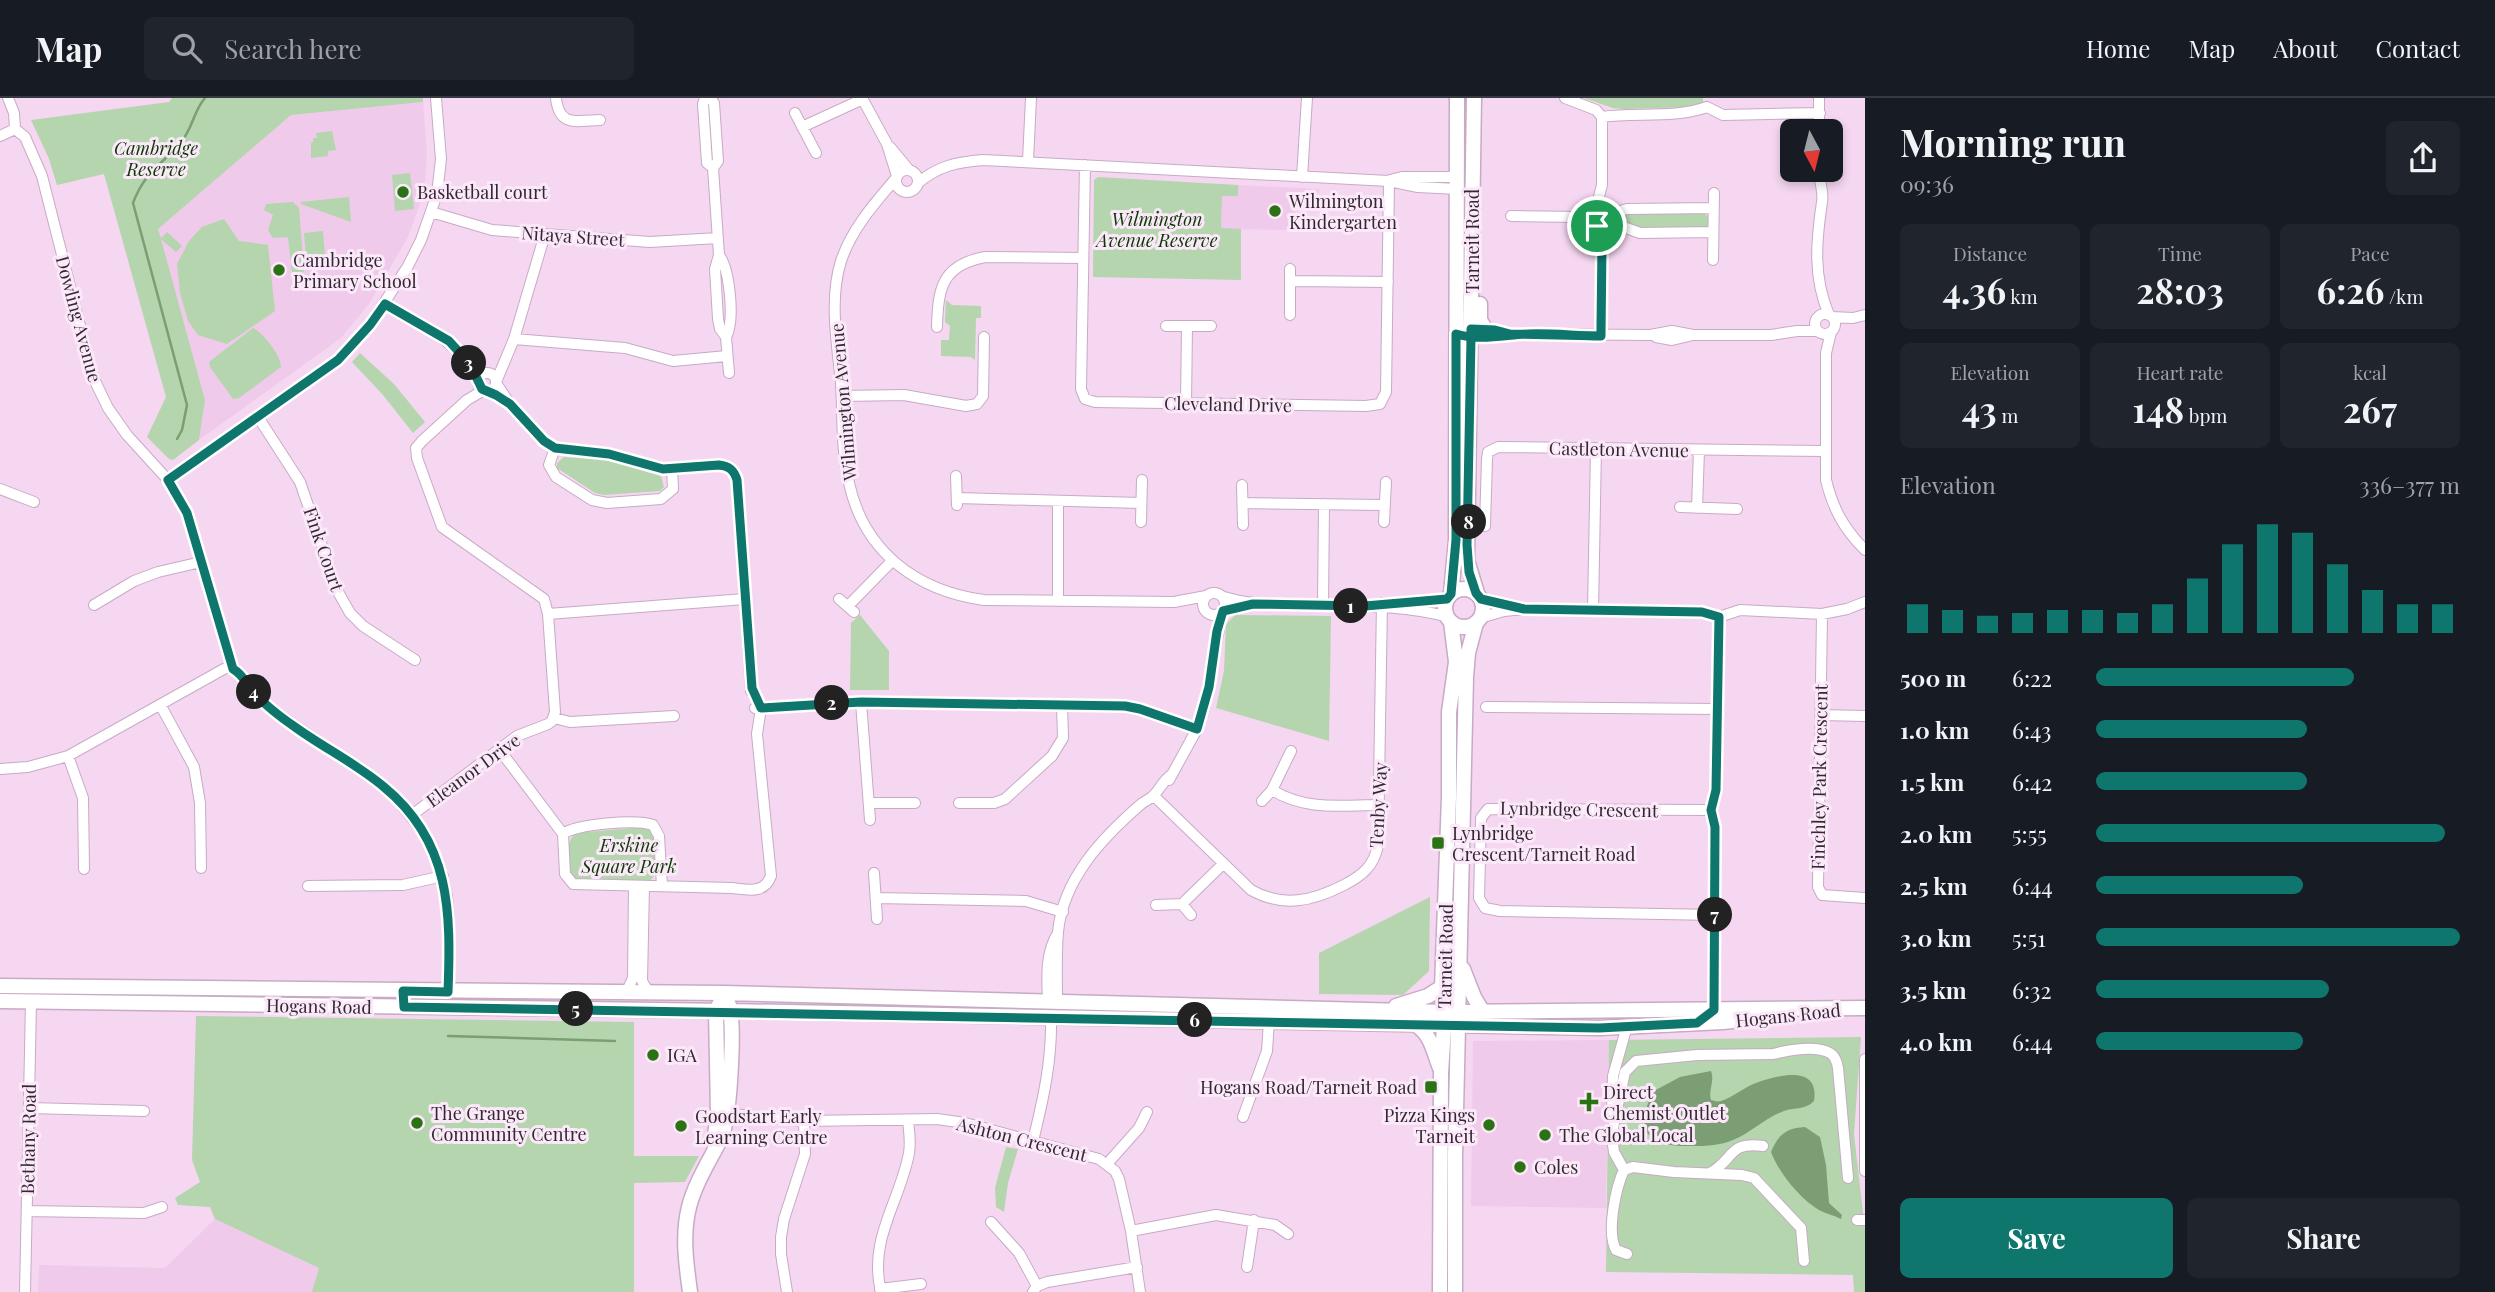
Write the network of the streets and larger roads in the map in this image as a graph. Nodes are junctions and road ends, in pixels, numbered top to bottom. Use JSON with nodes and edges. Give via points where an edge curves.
{"nodes":[{"id":1,"x":8,"y":98,"type":"edge"},
{"id":2,"x":436,"y":98,"type":"edge"},
{"id":3,"x":555,"y":98,"type":"edge"},
{"id":4,"x":708,"y":98,"type":"edge"},
{"id":5,"x":1031,"y":98,"type":"edge"},
{"id":6,"x":1307,"y":98,"type":"edge"},
{"id":7,"x":1457,"y":98,"type":"edge"},
{"id":8,"x":1474,"y":98,"type":"edge"},
{"id":9,"x":1565,"y":98,"type":"edge"},
{"id":10,"x":862,"y":99,"type":"edge"},
{"id":11,"x":1820,"y":99,"type":"edge"},
{"id":12,"x":1708,"y":102,"type":"edge"},
{"id":13,"x":795,"y":113,"type":"dead end"},
{"id":14,"x":1820,"y":113,"type":"junction"},
{"id":15,"x":1602,"y":117,"type":"junction"},
{"id":16,"x":1820,"y":119,"type":"edge"},
{"id":17,"x":600,"y":120,"type":"dead end"},
{"id":18,"x":802,"y":127,"type":"junction"},
{"id":19,"x":15,"y":129,"type":"junction"},
{"id":20,"x":0,"y":136,"type":"edge"},
{"id":21,"x":887,"y":144,"type":"junction"},
{"id":22,"x":816,"y":153,"type":"dead end"},
{"id":23,"x":1028,"y":161,"type":"junction"},
{"id":24,"x":1085,"y":165,"type":"junction"},
{"id":25,"x":945,"y":166,"type":"junction"},
{"id":26,"x":910,"y":170,"type":"junction"},
{"id":27,"x":897,"y":177,"type":"junction"},
{"id":28,"x":1302,"y":177,"type":"junction"},
{"id":29,"x":1389,"y":181,"type":"junction"},
{"id":30,"x":1818,"y":182,"type":"edge"},
{"id":31,"x":918,"y":183,"type":"junction"},
{"id":32,"x":1464,"y":183,"type":"junction"},
{"id":33,"x":1602,"y":185,"type":"junction"},
{"id":34,"x":904,"y":191,"type":"junction"},
{"id":35,"x":1714,"y":193,"type":"dead end"},
{"id":36,"x":877,"y":202,"type":"junction"},
{"id":37,"x":1713,"y":208,"type":"junction"},
{"id":38,"x":1595,"y":210,"type":"junction"},
{"id":39,"x":431,"y":212,"type":"junction"},
{"id":40,"x":1511,"y":216,"type":"dead end"},
{"id":41,"x":1578,"y":217,"type":"junction"},
{"id":42,"x":1611,"y":218,"type":"junction"},
{"id":43,"x":1595,"y":225,"type":"junction"},
{"id":44,"x":1713,"y":232,"type":"junction"},
{"id":45,"x":545,"y":234,"type":"junction"},
{"id":46,"x":718,"y":238,"type":"junction"},
{"id":47,"x":1602,"y":244,"type":"junction"},
{"id":48,"x":1083,"y":258,"type":"junction"},
{"id":49,"x":1713,"y":260,"type":"dead end"},
{"id":50,"x":1290,"y":269,"type":"dead end"},
{"id":51,"x":1291,"y":281,"type":"junction"},
{"id":52,"x":1388,"y":282,"type":"junction"},
{"id":53,"x":1821,"y":295,"type":"junction"},
{"id":54,"x":385,"y":304,"type":"junction"},
{"id":55,"x":1290,"y":315,"type":"dead end"},
{"id":56,"x":1865,"y":315,"type":"edge"},
{"id":57,"x":1817,"y":318,"type":"junction"},
{"id":58,"x":1832,"y":323,"type":"junction"},
{"id":59,"x":1166,"y":326,"type":"dead end"},
{"id":60,"x":1187,"y":326,"type":"junction"},
{"id":61,"x":1210,"y":326,"type":"dead end"},
{"id":62,"x":937,"y":327,"type":"dead end"},
{"id":63,"x":1797,"y":331,"type":"junction"},
{"id":64,"x":1818,"y":332,"type":"junction"},
{"id":65,"x":1471,"y":333,"type":"junction"},
{"id":66,"x":1510,"y":334,"type":"junction"},
{"id":67,"x":1601,"y":336,"type":"junction"},
{"id":68,"x":984,"y":337,"type":"dead end"},
{"id":69,"x":514,"y":339,"type":"junction"},
{"id":70,"x":1826,"y":353,"type":"junction"},
{"id":71,"x":727,"y":356,"type":"junction"},
{"id":72,"x":506,"y":363,"type":"junction"},
{"id":73,"x":729,"y":373,"type":"dead end"},
{"id":74,"x":484,"y":382,"type":"junction"},
{"id":75,"x":496,"y":382,"type":"junction"},
{"id":76,"x":842,"y":396,"type":"junction"},
{"id":77,"x":510,"y":404,"type":"junction"},
{"id":78,"x":1185,"y":404,"type":"junction"},
{"id":79,"x":258,"y":416,"type":"junction"},
{"id":80,"x":555,"y":448,"type":"junction"},
{"id":81,"x":1596,"y":448,"type":"junction"},
{"id":82,"x":1699,"y":450,"type":"junction"},
{"id":83,"x":1825,"y":451,"type":"junction"},
{"id":84,"x":672,"y":468,"type":"junction"},
{"id":85,"x":956,"y":476,"type":"dead end"},
{"id":86,"x":168,"y":480,"type":"junction"},
{"id":87,"x":1142,"y":480,"type":"dead end"},
{"id":88,"x":1386,"y":482,"type":"dead end"},
{"id":89,"x":1242,"y":485,"type":"dead end"},
{"id":90,"x":0,"y":489,"type":"edge"},
{"id":91,"x":1058,"y":501,"type":"junction"},
{"id":92,"x":34,"y":502,"type":"dead end"},
{"id":93,"x":1141,"y":503,"type":"junction"},
{"id":94,"x":1243,"y":503,"type":"junction"},
{"id":95,"x":1324,"y":504,"type":"junction"},
{"id":96,"x":1383,"y":505,"type":"junction"},
{"id":97,"x":1680,"y":507,"type":"dead end"},
{"id":98,"x":1697,"y":508,"type":"junction"},
{"id":99,"x":1737,"y":509,"type":"dead end"},
{"id":100,"x":1141,"y":522,"type":"dead end"},
{"id":101,"x":1384,"y":522,"type":"dead end"},
{"id":102,"x":1244,"y":526,"type":"dead end"},
{"id":103,"x":1485,"y":527,"type":"dead end"},
{"id":104,"x":1865,"y":550,"type":"edge"},
{"id":105,"x":892,"y":561,"type":"junction"},
{"id":106,"x":201,"y":562,"type":"junction"},
{"id":107,"x":1206,"y":596,"type":"junction"},
{"id":108,"x":1479,"y":596,"type":"junction"},
{"id":109,"x":1224,"y":597,"type":"junction"},
{"id":110,"x":1449,"y":597,"type":"junction"},
{"id":111,"x":745,"y":598,"type":"junction"},
{"id":112,"x":839,"y":599,"type":"dead end"},
{"id":113,"x":1058,"y":601,"type":"junction"},
{"id":114,"x":1174,"y":602,"type":"junction"},
{"id":115,"x":1865,"y":602,"type":"edge"},
{"id":116,"x":1253,"y":604,"type":"junction"},
{"id":117,"x":94,"y":605,"type":"dead end"},
{"id":118,"x":1382,"y":605,"type":"junction"},
{"id":119,"x":1323,"y":606,"type":"junction"},
{"id":120,"x":1414,"y":606,"type":"junction"},
{"id":121,"x":1524,"y":609,"type":"junction"},
{"id":122,"x":1205,"y":611,"type":"junction"},
{"id":123,"x":1594,"y":611,"type":"junction"},
{"id":124,"x":1223,"y":612,"type":"junction"},
{"id":125,"x":548,"y":614,"type":"junction"},
{"id":126,"x":1822,"y":614,"type":"junction"},
{"id":127,"x":1719,"y":617,"type":"junction"},
{"id":128,"x":1449,"y":619,"type":"junction"},
{"id":129,"x":1478,"y":620,"type":"junction"},
{"id":130,"x":1215,"y":642,"type":"junction"},
{"id":131,"x":415,"y":660,"type":"dead end"},
{"id":132,"x":231,"y":666,"type":"junction"},
{"id":133,"x":861,"y":702,"type":"junction"},
{"id":134,"x":1062,"y":704,"type":"junction"},
{"id":135,"x":160,"y":706,"type":"junction"},
{"id":136,"x":1486,"y":707,"type":"dead end"},
{"id":137,"x":758,"y":708,"type":"junction"},
{"id":138,"x":1717,"y":709,"type":"junction"},
{"id":139,"x":1820,"y":715,"type":"junction"},
{"id":140,"x":674,"y":716,"type":"dead end"},
{"id":141,"x":1865,"y":716,"type":"edge"},
{"id":142,"x":554,"y":718,"type":"junction"},
{"id":143,"x":1197,"y":729,"type":"junction"},
{"id":144,"x":499,"y":749,"type":"junction"},
{"id":145,"x":1290,"y":751,"type":"dead end"},
{"id":146,"x":68,"y":756,"type":"junction"},
{"id":147,"x":0,"y":769,"type":"edge"},
{"id":148,"x":1272,"y":790,"type":"junction"},
{"id":149,"x":1156,"y":798,"type":"junction"},
{"id":150,"x":1262,"y":801,"type":"dead end"},
{"id":151,"x":869,"y":803,"type":"junction"},
{"id":152,"x":959,"y":803,"type":"dead end"},
{"id":153,"x":917,"y":804,"type":"dead end"},
{"id":154,"x":1379,"y":805,"type":"junction"},
{"id":155,"x":1711,"y":810,"type":"junction"},
{"id":156,"x":412,"y":815,"type":"junction"},
{"id":157,"x":870,"y":820,"type":"dead end"},
{"id":158,"x":562,"y":834,"type":"junction"},
{"id":159,"x":1223,"y":864,"type":"junction"},
{"id":160,"x":201,"y":867,"type":"dead end"},
{"id":161,"x":83,"y":869,"type":"dead end"},
{"id":162,"x":874,"y":873,"type":"dead end"},
{"id":163,"x":443,"y":876,"type":"junction"},
{"id":164,"x":765,"y":883,"type":"junction"},
{"id":165,"x":308,"y":886,"type":"dead end"},
{"id":166,"x":639,"y":886,"type":"junction"},
{"id":167,"x":662,"y":886,"type":"junction"},
{"id":168,"x":776,"y":893,"type":"dead end"},
{"id":169,"x":876,"y":898,"type":"junction"},
{"id":170,"x":1865,"y":898,"type":"edge"},
{"id":171,"x":1182,"y":904,"type":"junction"},
{"id":172,"x":1156,"y":905,"type":"dead end"},
{"id":173,"x":1063,"y":912,"type":"junction"},
{"id":174,"x":1191,"y":915,"type":"dead end"},
{"id":175,"x":1715,"y":915,"type":"junction"},
{"id":176,"x":877,"y":919,"type":"dead end"},
{"id":177,"x":1461,"y":962,"type":"junction"},
{"id":178,"x":0,"y":986,"type":"edge"},
{"id":179,"x":32,"y":986,"type":"junction"},
{"id":180,"x":1442,"y":987,"type":"junction"},
{"id":181,"x":403,"y":991,"type":"junction"},
{"id":182,"x":448,"y":992,"type":"junction"},
{"id":183,"x":626,"y":993,"type":"junction"},
{"id":184,"x":649,"y":993,"type":"junction"},
{"id":185,"x":724,"y":993,"type":"junction"},
{"id":186,"x":0,"y":1001,"type":"edge"},
{"id":187,"x":31,"y":1002,"type":"junction"},
{"id":188,"x":1052,"y":1002,"type":"junction"},
{"id":189,"x":404,"y":1007,"type":"junction"},
{"id":190,"x":447,"y":1008,"type":"junction"},
{"id":191,"x":1860,"y":1008,"type":"edge"},
{"id":192,"x":1386,"y":1009,"type":"junction"},
{"id":193,"x":1714,"y":1010,"type":"junction"},
{"id":194,"x":723,"y":1011,"type":"junction"},
{"id":195,"x":1530,"y":1011,"type":"junction"},
{"id":196,"x":1483,"y":1012,"type":"junction"},
{"id":197,"x":1051,"y":1018,"type":"junction"},
{"id":198,"x":1444,"y":1019,"type":"junction"},
{"id":199,"x":1459,"y":1019,"type":"junction"},
{"id":200,"x":1269,"y":1021,"type":"junction"},
{"id":201,"x":1697,"y":1023,"type":"junction"},
{"id":202,"x":1416,"y":1025,"type":"junction"},
{"id":203,"x":1626,"y":1026,"type":"junction"},
{"id":204,"x":1599,"y":1028,"type":"junction"},
{"id":205,"x":1865,"y":1059,"type":"edge"},
{"id":206,"x":1441,"y":1073,"type":"junction"},
{"id":207,"x":29,"y":1108,"type":"junction"},
{"id":208,"x":144,"y":1111,"type":"dead end"},
{"id":209,"x":1147,"y":1112,"type":"dead end"},
{"id":210,"x":723,"y":1113,"type":"junction"},
{"id":211,"x":1243,"y":1116,"type":"dead end"},
{"id":212,"x":908,"y":1120,"type":"junction"},
{"id":213,"x":804,"y":1121,"type":"junction"},
{"id":214,"x":1611,"y":1136,"type":"junction"},
{"id":215,"x":1033,"y":1141,"type":"junction"},
{"id":216,"x":1763,"y":1146,"type":"dead end"},
{"id":217,"x":1864,"y":1148,"type":"edge"},
{"id":218,"x":1107,"y":1164,"type":"junction"},
{"id":219,"x":1624,"y":1170,"type":"junction"},
{"id":220,"x":1865,"y":1171,"type":"edge"},
{"id":221,"x":1710,"y":1173,"type":"junction"},
{"id":222,"x":1848,"y":1178,"type":"dead end"},
{"id":223,"x":162,"y":1207,"type":"dead end"},
{"id":224,"x":27,"y":1211,"type":"junction"},
{"id":225,"x":1254,"y":1220,"type":"junction"},
{"id":226,"x":991,"y":1222,"type":"dead end"},
{"id":227,"x":1131,"y":1231,"type":"junction"},
{"id":228,"x":1288,"y":1234,"type":"dead end"},
{"id":229,"x":1627,"y":1254,"type":"dead end"},
{"id":230,"x":1804,"y":1261,"type":"dead end"},
{"id":231,"x":1137,"y":1267,"type":"junction"},
{"id":232,"x":1247,"y":1267,"type":"dead end"},
{"id":233,"x":921,"y":1284,"type":"dead end"},
{"id":234,"x":1035,"y":1289,"type":"edge"},
{"id":235,"x":881,"y":1290,"type":"edge"},
{"id":236,"x":25,"y":1292,"type":"edge"},
{"id":237,"x":690,"y":1292,"type":"edge"},
{"id":238,"x":787,"y":1292,"type":"edge"},
{"id":239,"x":1140,"y":1292,"type":"edge"},
{"id":240,"x":1440,"y":1292,"type":"edge"},
{"id":241,"x":1455,"y":1292,"type":"edge"}],
"edges":[{"from":1,"to":19,"type":"street","name":"Dowling Avenue"},
{"from":2,"to":39,"type":"street","via":[[441,159]]},
{"from":3,"to":17,"type":"street","via":[[563,118]]},
{"from":4,"to":46,"type":"street","via":[[702,104]]},
{"from":5,"to":23,"type":"street"},
{"from":6,"to":28,"type":"street"},
{"from":7,"to":32,"type":"street","name":"Tarneit Road"},
{"from":8,"to":32,"type":"street"},
{"from":9,"to":15,"type":"street"},
{"from":10,"to":18,"type":"street"},
{"from":10,"to":21,"type":"street"},
{"from":11,"to":14,"type":"street"},
{"from":12,"to":14,"type":"street","via":[[1723,115]]},
{"from":12,"to":15,"type":"street","via":[[1682,114]]},
{"from":13,"to":18,"type":"street"},
{"from":14,"to":16,"type":"street"},
{"from":15,"to":33,"type":"street"},
{"from":18,"to":22,"type":"street"},
{"from":19,"to":20,"type":"street"},
{"from":19,"to":86,"type":"street","name":"Dowling Avenue","via":[[25,137],[42,176],[85,353],[100,392],[127,435]]},
{"from":21,"to":26,"type":"street"},
{"from":21,"to":27,"type":"street"},
{"from":23,"to":24,"type":"street"},
{"from":23,"to":25,"type":"street","via":[[960,161]]},
{"from":24,"to":28,"type":"street"},
{"from":24,"to":48,"type":"street","name":"Cleveland Drive"},
{"from":25,"to":26,"type":"street"},
{"from":25,"to":31,"type":"street"},
{"from":26,"to":27,"type":"street"},
{"from":26,"to":31,"type":"street","via":[[916,173]]},
{"from":27,"to":34,"type":"street","via":[[898,188]]},
{"from":27,"to":36,"type":"street","name":"Wilmington Avenue"},
{"from":28,"to":29,"type":"street"},
{"from":29,"to":32,"type":"street"},
{"from":29,"to":52,"type":"street","name":"Cleveland Drive"},
{"from":30,"to":53,"type":"street","via":[[1814,198]]},
{"from":31,"to":34,"type":"street"},
{"from":32,"to":65,"type":"street","name":"Tarneit Road"},
{"from":32,"to":65,"type":"street","name":"Tarneit Road","via":[[1472,251]]},
{"from":33,"to":38,"type":"street"},
{"from":33,"to":42,"type":"street"},
{"from":34,"to":36,"type":"street","name":"Wilmington Avenue"},
{"from":35,"to":37,"type":"street"},
{"from":36,"to":76,"type":"street","name":"Wilmington Avenue","via":[[850,239],[836,282]]},
{"from":37,"to":42,"type":"street","via":[[1626,209]]},
{"from":37,"to":44,"type":"street"},
{"from":38,"to":41,"type":"street"},
{"from":38,"to":42,"type":"street","via":[[1603,206]]},
{"from":38,"to":43,"type":"street"},
{"from":39,"to":45,"type":"street","name":"Nitaya Street","via":[[485,229]]},
{"from":39,"to":54,"type":"street","via":[[408,266]]},
{"from":40,"to":41,"type":"street"},
{"from":41,"to":43,"type":"street"},
{"from":42,"to":43,"type":"street","via":[[1603,228]]},
{"from":42,"to":44,"type":"street","via":[[1635,232]]},
{"from":42,"to":47,"type":"street"},
{"from":43,"to":47,"type":"street"},
{"from":44,"to":49,"type":"street"},
{"from":45,"to":46,"type":"street","name":"Nitaya Street","via":[[658,242]]},
{"from":45,"to":69,"type":"street"},
{"from":46,"to":71,"type":"street","via":[[718,319],[726,337]]},
{"from":47,"to":67,"type":"street"},
{"from":48,"to":62,"type":"street","via":[[970,259],[947,276],[938,296]]},
{"from":48,"to":78,"type":"street","name":"Cleveland Drive","via":[[1083,396],[1095,402]]},
{"from":50,"to":51,"type":"street"},
{"from":51,"to":52,"type":"street"},
{"from":51,"to":55,"type":"street"},
{"from":52,"to":78,"type":"street","name":"Cleveland Drive","via":[[1386,391],[1381,404]]},
{"from":53,"to":57,"type":"street"},
{"from":53,"to":58,"type":"street"},
{"from":54,"to":74,"type":"street","via":[[449,341]]},
{"from":54,"to":79,"type":"street","via":[[338,360]]},
{"from":56,"to":58,"type":"street"},
{"from":57,"to":58,"type":"street","via":[[1823,314]]},
{"from":57,"to":63,"type":"street"},
{"from":57,"to":64,"type":"street"},
{"from":58,"to":64,"type":"street","via":[[1825,334]]},
{"from":58,"to":70,"type":"street"},
{"from":59,"to":60,"type":"street"},
{"from":60,"to":61,"type":"street"},
{"from":60,"to":78,"type":"street"},
{"from":63,"to":64,"type":"street"},
{"from":63,"to":67,"type":"street"},
{"from":64,"to":70,"type":"street"},
{"from":65,"to":66,"type":"street"},
{"from":65,"to":66,"type":"street"},
{"from":65,"to":108,"type":"street","name":"Tarneit Road","via":[[1467,561]]},
{"from":65,"to":110,"type":"street","name":"Tarneit Road"},
{"from":66,"to":67,"type":"street"},
{"from":68,"to":76,"type":"street","via":[[983,396],[977,404],[953,405],[904,395]]},
{"from":69,"to":71,"type":"street","via":[[625,348],[673,361]]},
{"from":69,"to":72,"type":"street"},
{"from":70,"to":83,"type":"street"},
{"from":71,"to":73,"type":"street"},
{"from":72,"to":74,"type":"street"},
{"from":72,"to":75,"type":"street"},
{"from":74,"to":75,"type":"street","via":[[495,377]]},
{"from":74,"to":77,"type":"street"},
{"from":74,"to":125,"type":"street","via":[[416,448],[417,458],[437,518],[447,533],[540,595]]},
{"from":75,"to":77,"type":"street"},
{"from":76,"to":105,"type":"street","name":"Wilmington Avenue","via":[[849,485],[862,521]]},
{"from":77,"to":80,"type":"street"},
{"from":79,"to":86,"type":"street"},
{"from":79,"to":131,"type":"street","name":"Fink Court","via":[[300,482],[337,590],[350,613]]},
{"from":80,"to":84,"type":"street"},
{"from":80,"to":84,"type":"street","via":[[549,465],[553,475],[592,500],[607,503],[661,499],[673,489]]},
{"from":81,"to":82,"type":"street","name":"Castleton Avenue"},
{"from":81,"to":103,"type":"street","name":"Castleton Avenue","via":[[1492,449],[1486,459]]},
{"from":81,"to":123,"type":"street"},
{"from":82,"to":83,"type":"street","name":"Castleton Avenue"},
{"from":82,"to":98,"type":"street"},
{"from":83,"to":104,"type":"street","via":[[1826,480],[1836,511]]},
{"from":84,"to":111,"type":"street","via":[[719,465],[729,467],[737,480]]},
{"from":85,"to":91,"type":"street","via":[[957,502]]},
{"from":86,"to":106,"type":"street","name":"Dowling Avenue","via":[[187,513]]},
{"from":87,"to":93,"type":"street"},
{"from":88,"to":96,"type":"street"},
{"from":89,"to":94,"type":"street"},
{"from":90,"to":92,"type":"street"},
{"from":91,"to":93,"type":"street"},
{"from":91,"to":113,"type":"street"},
{"from":93,"to":100,"type":"street"},
{"from":94,"to":95,"type":"street"},
{"from":94,"to":102,"type":"street"},
{"from":95,"to":96,"type":"street"},
{"from":95,"to":119,"type":"street"},
{"from":96,"to":101,"type":"street"},
{"from":97,"to":98,"type":"street"},
{"from":98,"to":99,"type":"street"},
{"from":105,"to":112,"type":"street","via":[[851,609]]},
{"from":105,"to":113,"type":"street","name":"Wilmington Avenue","via":[[919,580],[962,597]]},
{"from":106,"to":117,"type":"street","via":[[134,581]]},
{"from":106,"to":132,"type":"street","name":"Dowling Avenue"},
{"from":107,"to":109,"type":"street"},
{"from":107,"to":114,"type":"street","name":"Wilmington Avenue"},
{"from":107,"to":122,"type":"street"},
{"from":108,"to":110,"type":"street","via":[[1464,589]]},
{"from":108,"to":121,"type":"street"},
{"from":108,"to":129,"type":"street","via":[[1483,608]]},
{"from":109,"to":116,"type":"street"},
{"from":109,"to":124,"type":"street"},
{"from":110,"to":120,"type":"street"},
{"from":110,"to":128,"type":"street","via":[[1445,607]]},
{"from":111,"to":125,"type":"street"},
{"from":111,"to":137,"type":"street","via":[[750,696]]},
{"from":113,"to":114,"type":"street","name":"Wilmington Avenue"},
{"from":114,"to":122,"type":"street","name":"Wilmington Avenue"},
{"from":115,"to":126,"type":"street"},
{"from":116,"to":119,"type":"street"},
{"from":116,"to":124,"type":"street"},
{"from":118,"to":119,"type":"street"},
{"from":118,"to":120,"type":"street"},
{"from":118,"to":154,"type":"street","name":"Tenby Way"},
{"from":120,"to":128,"type":"street"},
{"from":121,"to":123,"type":"street"},
{"from":121,"to":129,"type":"street"},
{"from":122,"to":124,"type":"street","via":[[1214,616]]},
{"from":122,"to":130,"type":"street"},
{"from":123,"to":127,"type":"street","via":[[1702,612]]},
{"from":124,"to":130,"type":"street"},
{"from":125,"to":142,"type":"street"},
{"from":126,"to":127,"type":"street","via":[[1740,610]]},
{"from":126,"to":139,"type":"street","name":"Finchley Park Crescent"},
{"from":127,"to":138,"type":"street"},
{"from":128,"to":129,"type":"street","via":[[1463,627]]},
{"from":128,"to":180,"type":"street","name":"Tarneit Road","via":[[1456,662],[1450,712]]},
{"from":129,"to":177,"type":"street","name":"Tarneit Road","via":[[1466,677]]},
{"from":130,"to":143,"type":"street"},
{"from":132,"to":135,"type":"street"},
{"from":132,"to":156,"type":"street","name":"Dowling Avenue","via":[[268,707],[383,786]]},
{"from":133,"to":134,"type":"street"},
{"from":133,"to":137,"type":"street"},
{"from":133,"to":151,"type":"street"},
{"from":134,"to":143,"type":"street","via":[[1125,706]]},
{"from":134,"to":152,"type":"street","via":[[1063,737],[1052,757],[1000,802]]},
{"from":135,"to":146,"type":"street"},
{"from":135,"to":160,"type":"street","via":[[197,778]]},
{"from":136,"to":138,"type":"street"},
{"from":137,"to":164,"type":"street","via":[[753,719],[771,876]]},
{"from":138,"to":155,"type":"street","via":[[1716,790]]},
{"from":139,"to":141,"type":"street"},
{"from":139,"to":170,"type":"street","name":"Finchley Park Crescent","via":[[1818,887],[1825,897]]},
{"from":140,"to":142,"type":"street","via":[[570,722]]},
{"from":142,"to":144,"type":"street","name":"Eleanor Drive"},
{"from":143,"to":149,"type":"street"},
{"from":144,"to":156,"type":"street","name":"Eleanor Drive"},
{"from":144,"to":158,"type":"street"},
{"from":145,"to":148,"type":"street"},
{"from":146,"to":147,"type":"street"},
{"from":146,"to":161,"type":"street","via":[[83,798]]},
{"from":148,"to":150,"type":"street"},
{"from":148,"to":154,"type":"street","via":[[1308,805]]},
{"from":149,"to":159,"type":"street","name":"Tenby Way"},
{"from":149,"to":173,"type":"street","via":[[1138,806],[1079,871]]},
{"from":151,"to":153,"type":"street"},
{"from":151,"to":157,"type":"street"},
{"from":154,"to":159,"type":"street","name":"Tenby Way","via":[[1378,845],[1370,867],[1325,895],[1297,901],[1263,896]]},
{"from":155,"to":175,"type":"street"},
{"from":155,"to":175,"type":"street","name":"Lynbridge Crescent","via":[[1488,809],[1480,818],[1479,898],[1485,908],[1500,911]]},
{"from":156,"to":163,"type":"street","name":"Dowling Avenue"},
{"from":158,"to":166,"type":"street","via":[[565,874],[573,884]]},
{"from":158,"to":167,"type":"street","via":[[577,827],[653,825],[659,836]]},
{"from":159,"to":171,"type":"street"},
{"from":162,"to":169,"type":"street"},
{"from":163,"to":165,"type":"street","via":[[403,885]]},
{"from":163,"to":182,"type":"street","name":"Dowling Avenue","via":[[449,923]]},
{"from":164,"to":167,"type":"street","via":[[756,891]]},
{"from":164,"to":168,"type":"street"},
{"from":166,"to":167,"type":"street"},
{"from":166,"to":183,"type":"street","via":[[633,978]]},
{"from":166,"to":184,"type":"street","via":[[642,981]]},
{"from":169,"to":173,"type":"street","via":[[1026,901]]},
{"from":169,"to":176,"type":"street"},
{"from":171,"to":172,"type":"street"},
{"from":171,"to":174,"type":"street"},
{"from":173,"to":188,"type":"street","via":[[1048,967]]},
{"from":175,"to":193,"type":"street"},
{"from":177,"to":196,"type":"street"},
{"from":177,"to":199,"type":"street","name":"Tarneit Road"},
{"from":178,"to":179,"type":"street","name":"Hogans Road"},
{"from":179,"to":181,"type":"street","name":"Hogans Road"},
{"from":179,"to":187,"type":"street","name":"Bethany Road"},
{"from":180,"to":192,"type":"street"},
{"from":180,"to":198,"type":"street","name":"Tarneit Road"},
{"from":181,"to":182,"type":"street","name":"Hogans Road"},
{"from":181,"to":189,"type":"street"},
{"from":182,"to":183,"type":"street","name":"Hogans Road"},
{"from":182,"to":190,"type":"street","name":"Dowling Avenue"},
{"from":183,"to":184,"type":"street","name":"Hogans Road"},
{"from":184,"to":185,"type":"street","name":"Hogans Road"},
{"from":185,"to":188,"type":"street","name":"Hogans Road"},
{"from":185,"to":194,"type":"street"},
{"from":186,"to":187,"type":"street","name":"Hogans Road"},
{"from":187,"to":189,"type":"street","name":"Hogans Road"},
{"from":187,"to":207,"type":"street","name":"Bethany Road"},
{"from":188,"to":192,"type":"street","name":"Hogans Road"},
{"from":188,"to":197,"type":"street"},
{"from":189,"to":190,"type":"street","name":"Hogans Road"},
{"from":190,"to":194,"type":"street","name":"Hogans Road"},
{"from":191,"to":193,"type":"street","name":"Hogans Road"},
{"from":191,"to":201,"type":"street","name":"Hogans Road"},
{"from":192,"to":198,"type":"street","name":"Hogans Road"},
{"from":193,"to":195,"type":"street","name":"Hogans Road"},
{"from":193,"to":201,"type":"street"},
{"from":194,"to":197,"type":"street","name":"Hogans Road"},
{"from":194,"to":210,"type":"street"},
{"from":195,"to":196,"type":"street","name":"Hogans Road"},
{"from":195,"to":204,"type":"street","via":[[1592,1016]]},
{"from":196,"to":199,"type":"street","name":"Hogans Road"},
{"from":197,"to":200,"type":"street","name":"Hogans Road"},
{"from":197,"to":215,"type":"street","via":[[1048,1080]]},
{"from":198,"to":199,"type":"street","name":"Hogans Road"},
{"from":198,"to":202,"type":"street","name":"Hogans Road"},
{"from":198,"to":206,"type":"street","name":"Tarneit Road"},
{"from":199,"to":204,"type":"street","name":"Hogans Road"},
{"from":199,"to":241,"type":"street","name":"Tarneit Road"},
{"from":200,"to":202,"type":"street","name":"Hogans Road"},
{"from":200,"to":211,"type":"street","via":[[1267,1051]]},
{"from":201,"to":203,"type":"street","name":"Hogans Road"},
{"from":202,"to":206,"type":"street","via":[[1430,1041]]},
{"from":203,"to":204,"type":"street","name":"Hogans Road"},
{"from":203,"to":214,"type":"street","via":[[1613,1076]]},
{"from":205,"to":217,"type":"street"},
{"from":206,"to":240,"type":"street","name":"Tarneit Road"},
{"from":207,"to":208,"type":"street"},
{"from":207,"to":224,"type":"street","name":"Bethany Road"},
{"from":209,"to":218,"type":"street"},
{"from":210,"to":213,"type":"street","name":"Ashton Crescent"},
{"from":210,"to":237,"type":"street","via":[[721,1138],[686,1222]]},
{"from":212,"to":213,"type":"street","name":"Ashton Crescent"},
{"from":212,"to":215,"type":"street","name":"Ashton Crescent","via":[[965,1123]]},
{"from":212,"to":235,"type":"street","via":[[909,1152],[880,1241]]},
{"from":213,"to":238,"type":"street","via":[[805,1154],[781,1237]]},
{"from":214,"to":219,"type":"street"},
{"from":214,"to":222,"type":"street","via":[[1625,1072],[1636,1061],[1823,1051],[1830,1053],[1838,1068]]},
{"from":215,"to":218,"type":"street","name":"Ashton Crescent"},
{"from":216,"to":221,"type":"street","via":[[1738,1147]]},
{"from":217,"to":220,"type":"street"},
{"from":218,"to":227,"type":"street","name":"Ashton Crescent","via":[[1119,1179]]},
{"from":219,"to":221,"type":"street"},
{"from":219,"to":229,"type":"street","via":[[1616,1190],[1612,1239],[1616,1250]]},
{"from":221,"to":230,"type":"street","via":[[1748,1176],[1760,1183],[1801,1228]]},
{"from":223,"to":224,"type":"street","via":[[144,1213]]},
{"from":224,"to":236,"type":"street","name":"Bethany Road"},
{"from":225,"to":227,"type":"street","via":[[1216,1214]]},
{"from":225,"to":228,"type":"street"},
{"from":225,"to":232,"type":"street"},
{"from":226,"to":234,"type":"street","via":[[1019,1253]]},
{"from":227,"to":231,"type":"street","name":"Ashton Crescent"},
{"from":231,"to":234,"type":"street","via":[[1047,1282]]},
{"from":231,"to":239,"type":"street","name":"Ashton Crescent"},
{"from":233,"to":235,"type":"street"}]}
